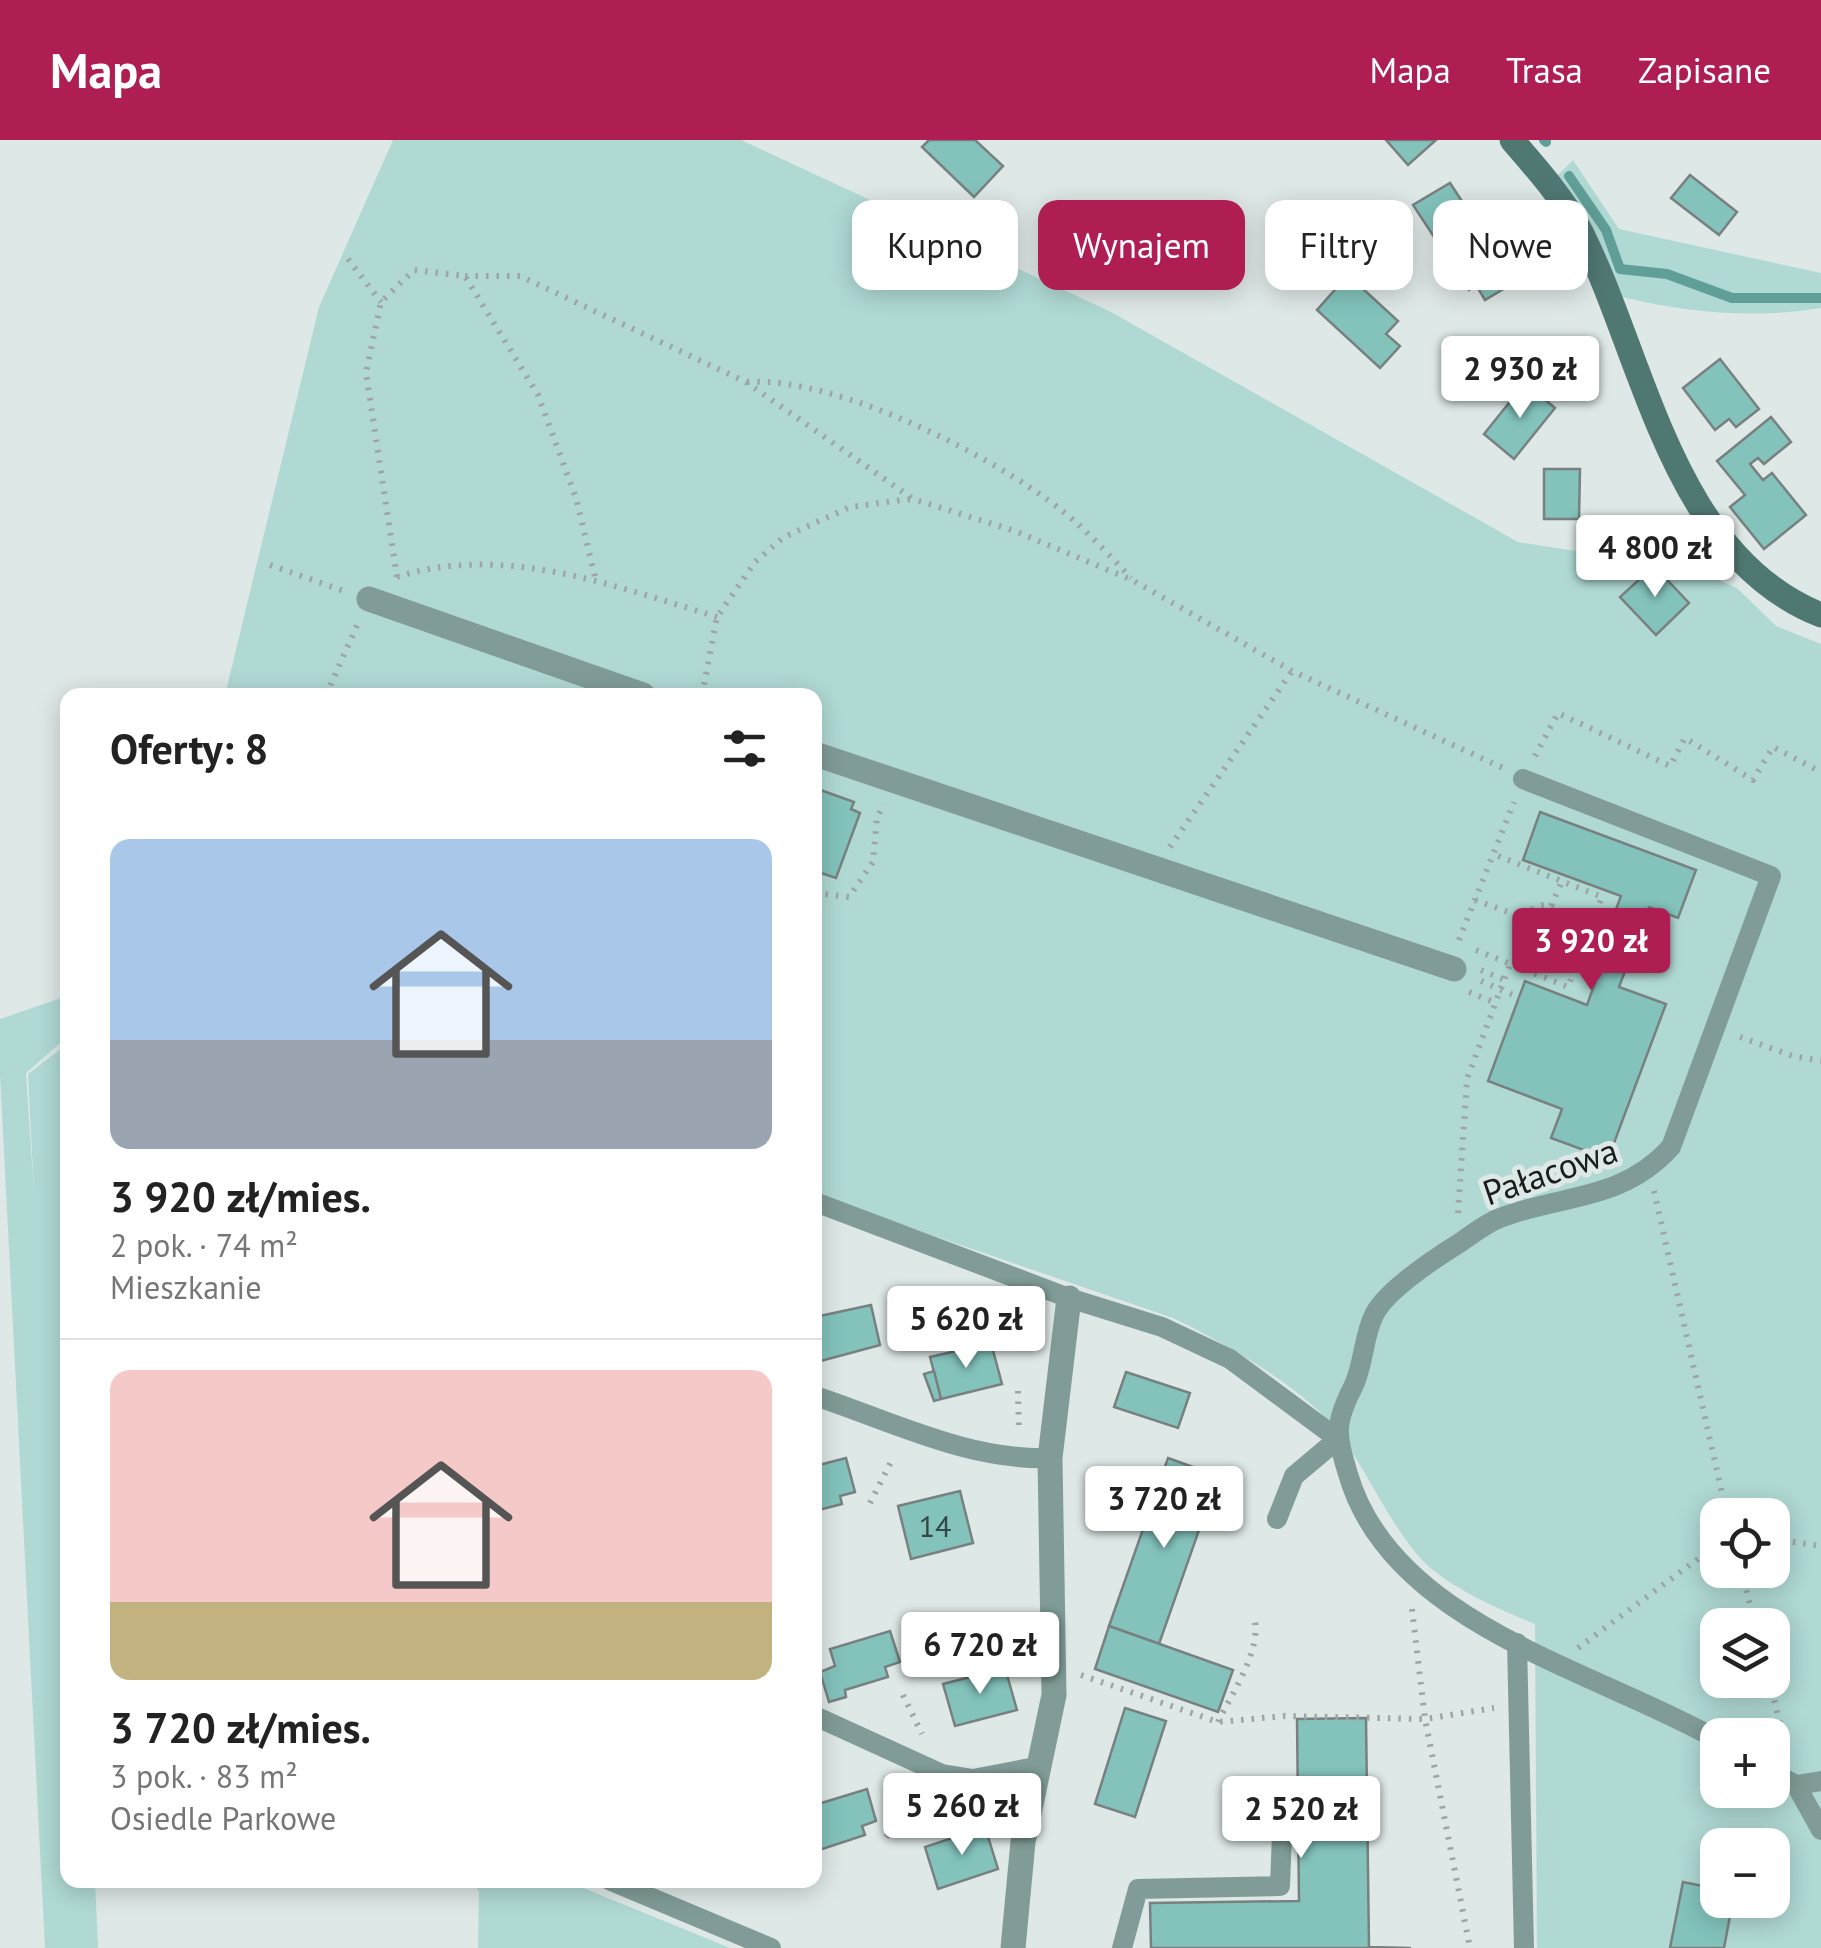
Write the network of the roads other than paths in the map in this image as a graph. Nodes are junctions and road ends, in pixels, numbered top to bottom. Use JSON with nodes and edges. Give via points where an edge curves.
{"nodes":[{"id":1,"x":1512,"y":140,"type":"edge"},
{"id":2,"x":369,"y":599,"type":"road end"},
{"id":3,"x":1821,"y":615,"type":"edge"},
{"id":4,"x":623,"y":688,"type":"edge"},
{"id":5,"x":822,"y":756,"type":"edge"},
{"id":6,"x":1523,"y":779,"type":"road end"},
{"id":7,"x":1454,"y":969,"type":"dead end"},
{"id":8,"x":822,"y":1205,"type":"edge"},
{"id":9,"x":1070,"y":1298,"type":"junction"},
{"id":10,"x":822,"y":1398,"type":"edge"},
{"id":11,"x":1338,"y":1438,"type":"junction"},
{"id":12,"x":1050,"y":1458,"type":"junction"},
{"id":13,"x":1277,"y":1519,"type":"dead end"},
{"id":14,"x":1517,"y":1643,"type":"junction"},
{"id":15,"x":822,"y":1719,"type":"edge"},
{"id":16,"x":1700,"y":1731,"type":"edge"},
{"id":17,"x":1040,"y":1766,"type":"junction"},
{"id":18,"x":1821,"y":1781,"type":"edge"},
{"id":19,"x":1790,"y":1782,"type":"edge"},
{"id":20,"x":1796,"y":1785,"type":"junction"},
{"id":21,"x":1283,"y":1808,"type":"dead end"},
{"id":22,"x":1821,"y":1830,"type":"edge"},
{"id":23,"x":629,"y":1888,"type":"edge"},
{"id":24,"x":771,"y":1948,"type":"edge"},
{"id":25,"x":1013,"y":1948,"type":"edge"},
{"id":26,"x":1122,"y":1948,"type":"edge"},
{"id":27,"x":1524,"y":1948,"type":"edge"}],
"edges":[{"from":1,"to":3,"type":"street","via":[[1580,230],[1677,467],[1728,547],[1765,583]]},
{"from":2,"to":4,"type":"street"},
{"from":5,"to":7,"type":"street"},
{"from":6,"to":11,"type":"lane","name":"Pałacowa","via":[[1771,876],[1671,1147],[1650,1170],[1573,1202],[1499,1218],[1407,1281],[1375,1312],[1337,1422]]},
{"from":8,"to":9,"type":"lane"},
{"from":9,"to":11,"type":"lane","via":[[1162,1327],[1230,1359]]},
{"from":9,"to":12,"type":"street"},
{"from":10,"to":12,"type":"lane","via":[[974,1451]]},
{"from":11,"to":13,"type":"lane","via":[[1294,1476]]},
{"from":11,"to":14,"type":"lane","via":[[1371,1530],[1433,1595]]},
{"from":12,"to":17,"type":"street","via":[[1056,1666]]},
{"from":14,"to":16,"type":"lane"},
{"from":14,"to":27,"type":"lane"},
{"from":15,"to":17,"type":"lane","via":[[942,1774],[973,1779]]},
{"from":17,"to":25,"type":"street","via":[[1023,1842]]},
{"from":18,"to":20,"type":"lane"},
{"from":19,"to":20,"type":"lane"},
{"from":20,"to":22,"type":"lane"},
{"from":21,"to":26,"type":"lane","via":[[1280,1886],[1138,1890]]},
{"from":23,"to":24,"type":"lane"}]}
